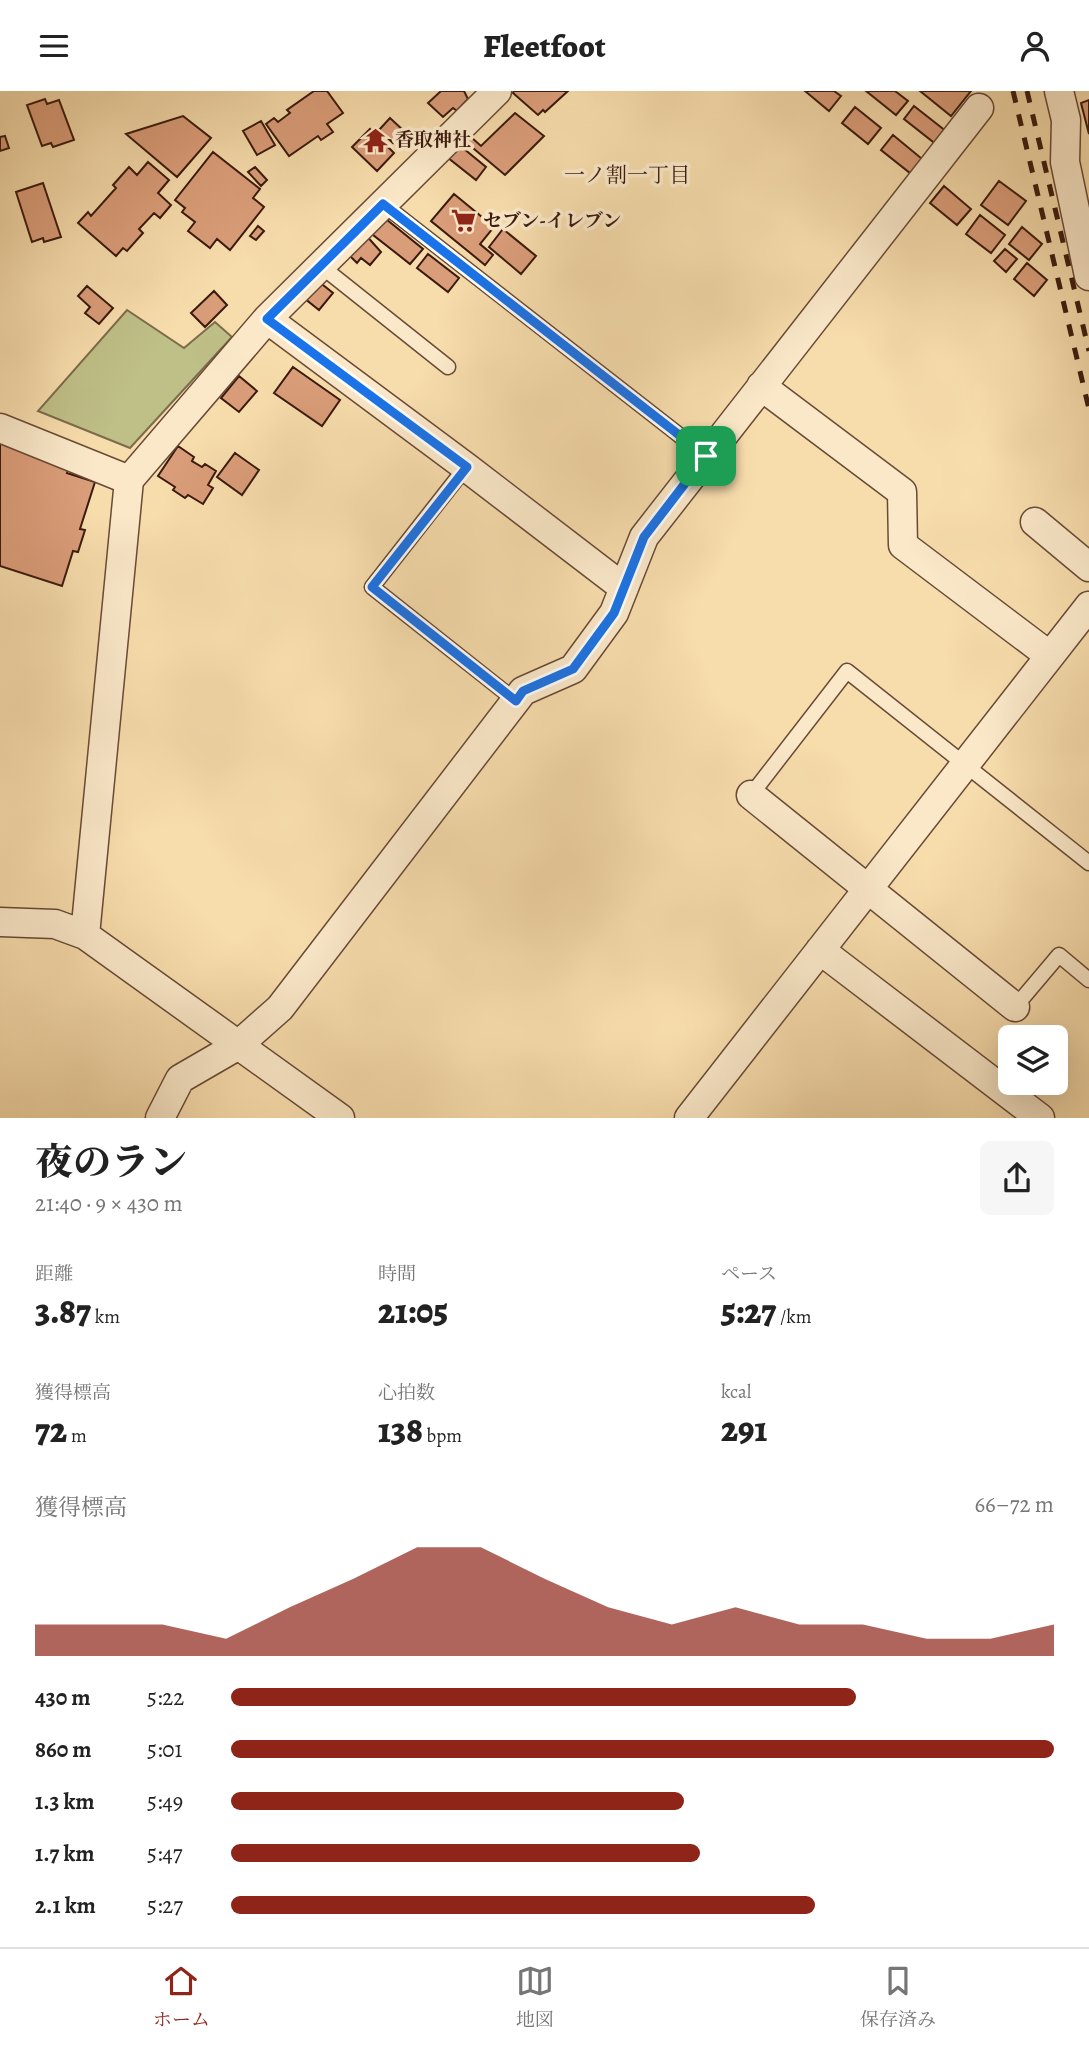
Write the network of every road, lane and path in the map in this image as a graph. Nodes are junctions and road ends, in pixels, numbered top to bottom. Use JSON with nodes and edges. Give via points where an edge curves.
{"nodes":[{"id":1,"x":1059,"y":91,"type":"edge"},
{"id":2,"x":482,"y":96,"type":"edge"},
{"id":3,"x":978,"y":99,"type":"edge"},
{"id":4,"x":383,"y":204,"type":"junction"},
{"id":5,"x":321,"y":266,"type":"junction"},
{"id":6,"x":1089,"y":276,"type":"edge"},
{"id":7,"x":267,"y":319,"type":"junction"},
{"id":8,"x":448,"y":367,"type":"dead end"},
{"id":9,"x":761,"y":386,"type":"junction"},
{"id":10,"x":0,"y":428,"type":"edge"},
{"id":11,"x":706,"y":456,"type":"junction"},
{"id":12,"x":467,"y":467,"type":"junction"},
{"id":13,"x":129,"y":480,"type":"junction"},
{"id":14,"x":1035,"y":522,"type":"dead end"},
{"id":15,"x":1089,"y":567,"type":"edge"},
{"id":16,"x":624,"y":588,"type":"junction"},
{"id":17,"x":1089,"y":606,"type":"edge"},
{"id":18,"x":1050,"y":656,"type":"junction"},
{"id":19,"x":516,"y":701,"type":"junction"},
{"id":20,"x":966,"y":764,"type":"junction"},
{"id":21,"x":751,"y":795,"type":"joint"},
{"id":22,"x":1089,"y":863,"type":"edge"},
{"id":23,"x":868,"y":889,"type":"junction"},
{"id":24,"x":0,"y":922,"type":"edge"},
{"id":25,"x":85,"y":935,"type":"junction"},
{"id":26,"x":820,"y":950,"type":"junction"},
{"id":27,"x":1089,"y":980,"type":"edge"},
{"id":28,"x":1016,"y":1007,"type":"joint"},
{"id":29,"x":237,"y":1046,"type":"junction"},
{"id":30,"x":160,"y":1118,"type":"edge"},
{"id":31,"x":340,"y":1118,"type":"edge"},
{"id":32,"x":689,"y":1118,"type":"edge"},
{"id":33,"x":1040,"y":1118,"type":"edge"}],
"edges":[{"from":1,"to":6,"type":"street","via":[[1066,120],[1065,162]]},
{"from":2,"to":4,"type":"street"},
{"from":3,"to":9,"type":"street"},
{"from":4,"to":5,"type":"street"},
{"from":4,"to":11,"type":"lane"},
{"from":5,"to":7,"type":"street"},
{"from":5,"to":8,"type":"lane"},
{"from":7,"to":12,"type":"street"},
{"from":7,"to":13,"type":"street"},
{"from":9,"to":11,"type":"street"},
{"from":9,"to":18,"type":"street","via":[[902,492],[903,545]]},
{"from":10,"to":13,"type":"street"},
{"from":11,"to":16,"type":"street","via":[[644,537]]},
{"from":12,"to":16,"type":"street"},
{"from":12,"to":19,"type":"lane","via":[[372,587]]},
{"from":13,"to":25,"type":"street"},
{"from":14,"to":15,"type":"street"},
{"from":16,"to":19,"type":"street","via":[[614,613],[573,669],[523,691]]},
{"from":17,"to":18,"type":"street"},
{"from":18,"to":20,"type":"street"},
{"from":19,"to":29,"type":"street","via":[[280,1008]]},
{"from":20,"to":21,"type":"lane","via":[[847,671]]},
{"from":20,"to":22,"type":"lane"},
{"from":20,"to":23,"type":"street"},
{"from":21,"to":23,"type":"street"},
{"from":23,"to":26,"type":"street"},
{"from":23,"to":28,"type":"street"},
{"from":24,"to":25,"type":"street","via":[[55,924]]},
{"from":25,"to":29,"type":"street"},
{"from":26,"to":32,"type":"street"},
{"from":26,"to":33,"type":"street"},
{"from":27,"to":28,"type":"lane","via":[[1059,955]]},
{"from":29,"to":30,"type":"street","via":[[180,1079]]},
{"from":29,"to":31,"type":"street"}]}
